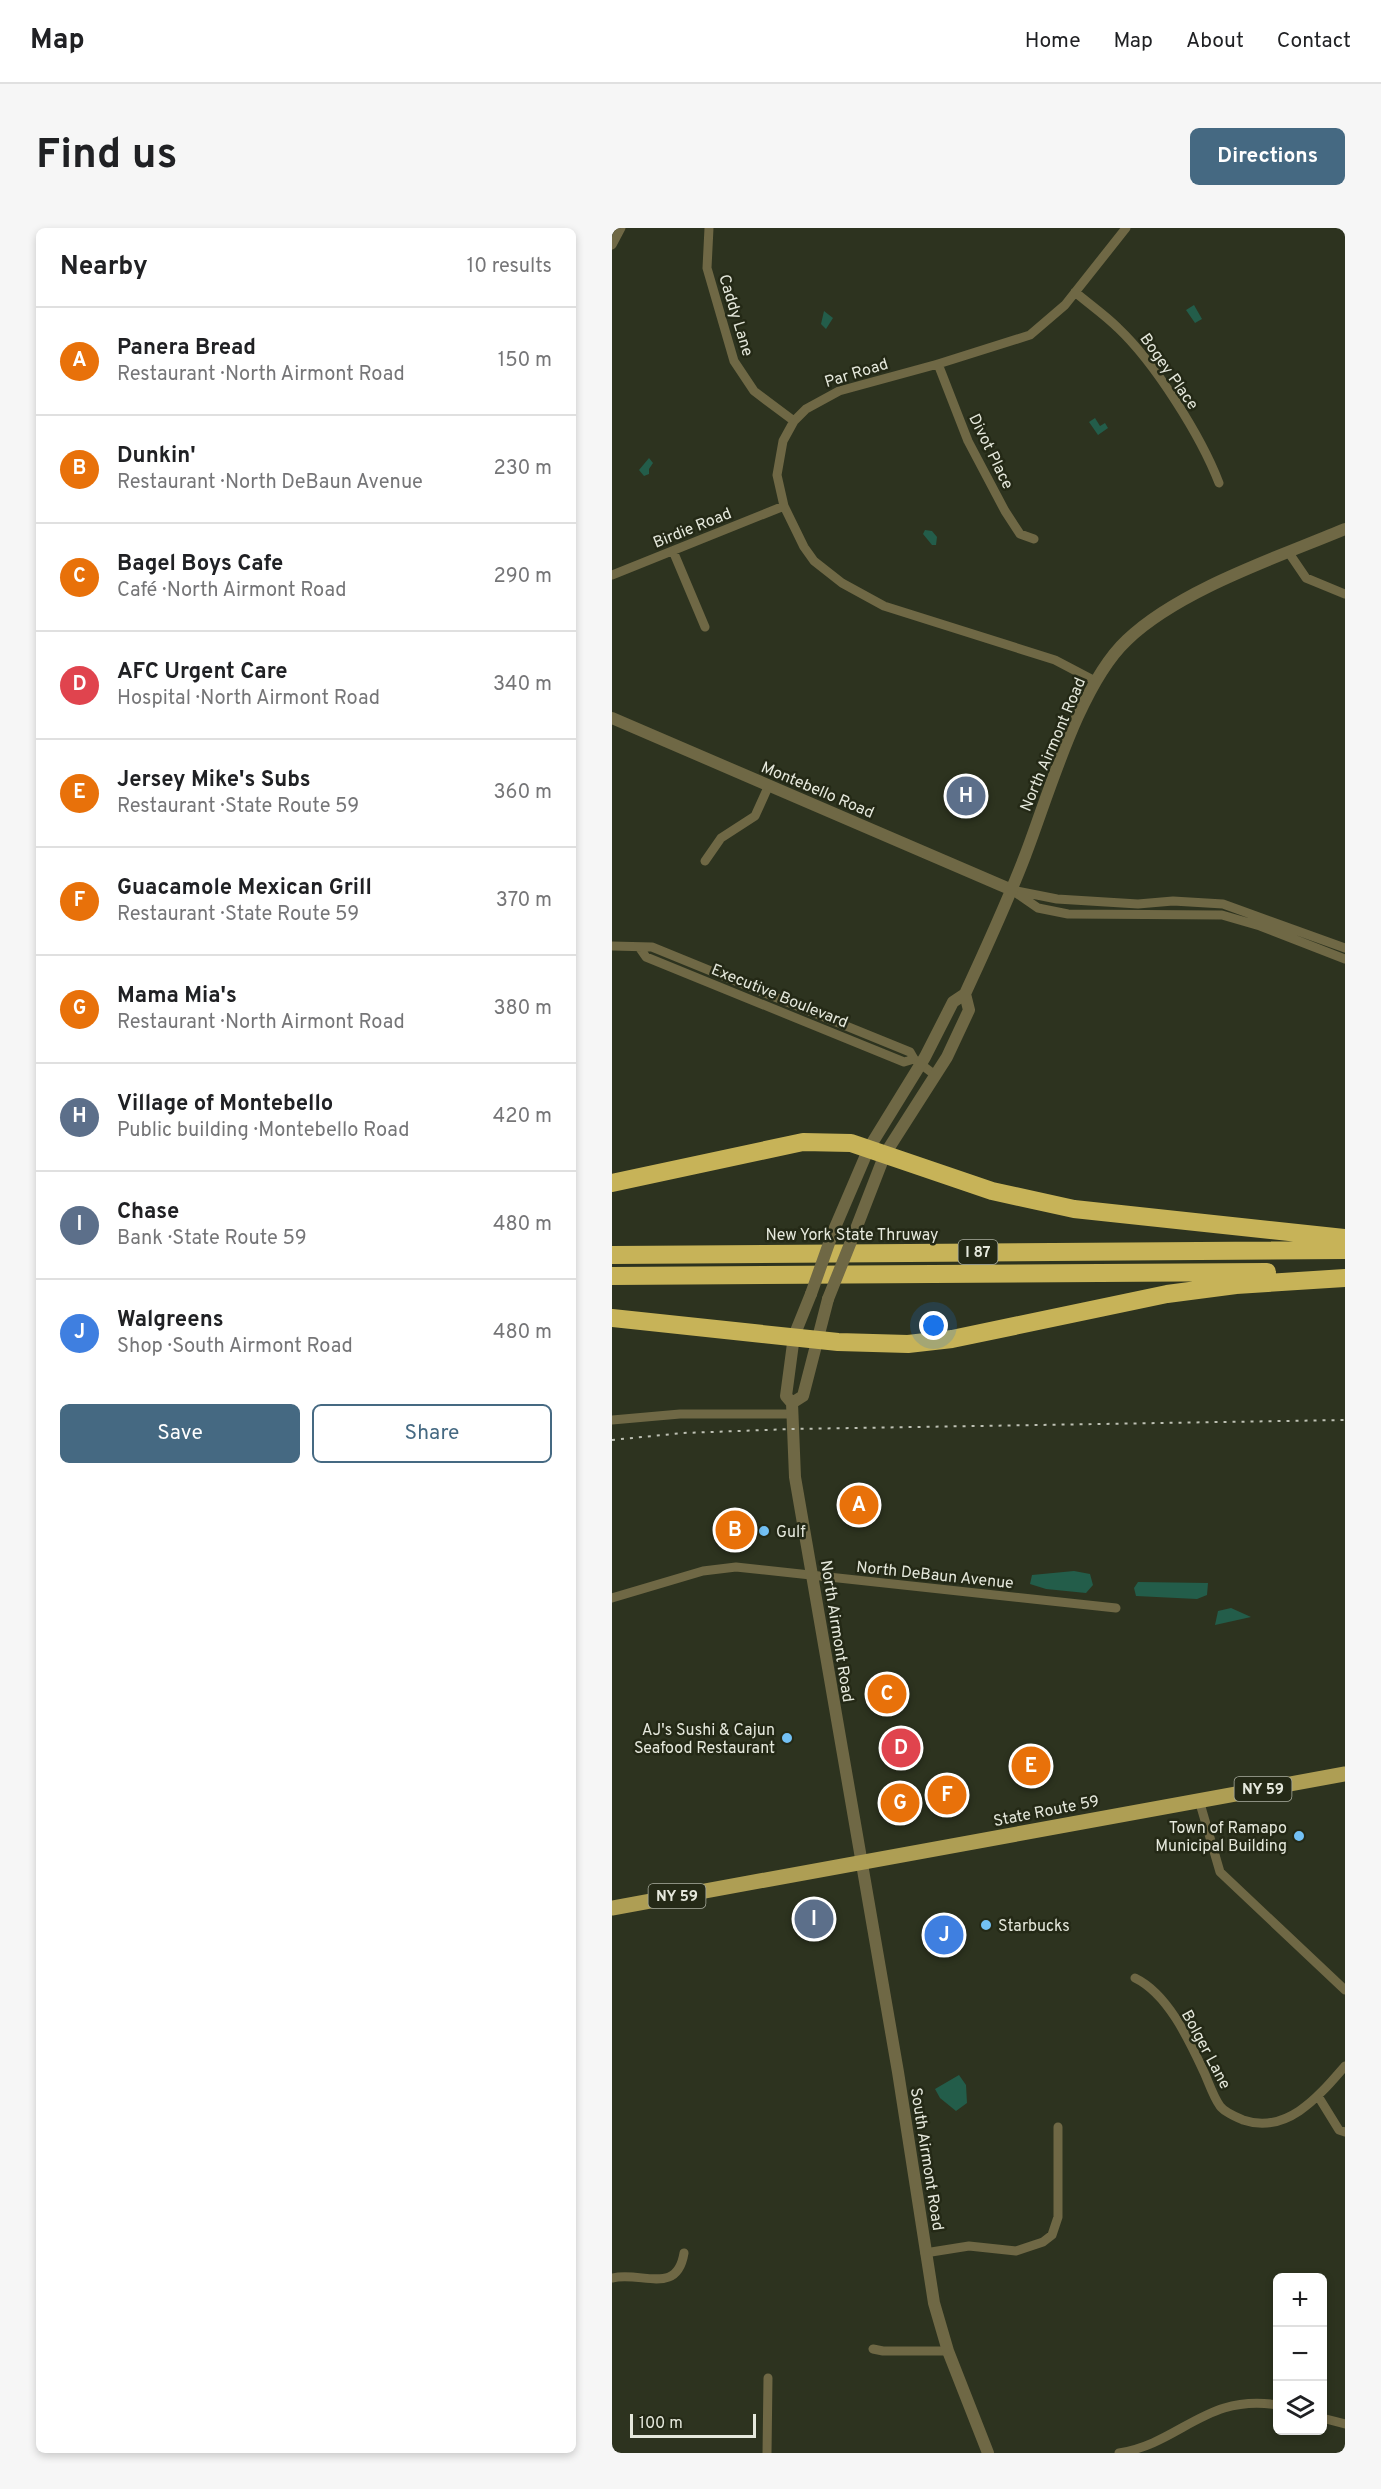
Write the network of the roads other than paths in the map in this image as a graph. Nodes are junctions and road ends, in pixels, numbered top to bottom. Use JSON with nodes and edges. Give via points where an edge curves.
{"nodes":[{"id":1,"x":621,"y":228,"type":"edge"},
{"id":2,"x":709,"y":228,"type":"edge"},
{"id":3,"x":1126,"y":228,"type":"edge"},
{"id":4,"x":612,"y":245,"type":"edge"},
{"id":5,"x":1075,"y":292,"type":"junction"},
{"id":6,"x":938,"y":364,"type":"junction"},
{"id":7,"x":794,"y":421,"type":"junction"},
{"id":8,"x":1219,"y":483,"type":"dead end"},
{"id":9,"x":784,"y":506,"type":"junction"},
{"id":10,"x":1345,"y":529,"type":"edge"},
{"id":11,"x":1034,"y":539,"type":"dead end"},
{"id":12,"x":673,"y":551,"type":"junction"},
{"id":13,"x":1289,"y":553,"type":"junction"},
{"id":14,"x":612,"y":575,"type":"edge"},
{"id":15,"x":1345,"y":594,"type":"edge"},
{"id":16,"x":705,"y":627,"type":"dead end"},
{"id":17,"x":1095,"y":681,"type":"junction"},
{"id":18,"x":612,"y":718,"type":"edge"},
{"id":19,"x":769,"y":785,"type":"junction"},
{"id":20,"x":705,"y":861,"type":"dead end"},
{"id":21,"x":1012,"y":890,"type":"junction"},
{"id":22,"x":1223,"y":904,"type":"junction"},
{"id":23,"x":1138,"y":909,"type":"junction"},
{"id":24,"x":1220,"y":915,"type":"junction"},
{"id":25,"x":612,"y":946,"type":"edge"},
{"id":26,"x":1345,"y":948,"type":"edge"},
{"id":27,"x":1345,"y":959,"type":"edge"},
{"id":28,"x":965,"y":994,"type":"junction"},
{"id":29,"x":917,"y":1062,"type":"junction"},
{"id":30,"x":935,"y":1075,"type":"junction"},
{"id":31,"x":877,"y":1151,"type":"junction"},
{"id":32,"x":612,"y":1183,"type":"edge"},
{"id":33,"x":1345,"y":1238,"type":"edge"},
{"id":34,"x":1345,"y":1250,"type":"edge"},
{"id":35,"x":612,"y":1255,"type":"edge"},
{"id":36,"x":1345,"y":1271,"type":"edge"},
{"id":37,"x":612,"y":1276,"type":"edge"},
{"id":38,"x":1345,"y":1278,"type":"edge"},
{"id":39,"x":612,"y":1318,"type":"edge"},
{"id":40,"x":794,"y":1336,"type":"junction"},
{"id":41,"x":817,"y":1339,"type":"junction"},
{"id":42,"x":792,"y":1408,"type":"junction"},
{"id":43,"x":612,"y":1420,"type":"edge"},
{"id":44,"x":812,"y":1575,"type":"junction"},
{"id":45,"x":612,"y":1598,"type":"edge"},
{"id":46,"x":1116,"y":1608,"type":"dead end"},
{"id":47,"x":1345,"y":1774,"type":"edge"},
{"id":48,"x":1199,"y":1800,"type":"junction"},
{"id":49,"x":860,"y":1864,"type":"junction"},
{"id":50,"x":612,"y":1908,"type":"edge"},
{"id":51,"x":1136,"y":1978,"type":"dead end"},
{"id":52,"x":1345,"y":1990,"type":"edge"},
{"id":53,"x":1345,"y":2066,"type":"edge"},
{"id":54,"x":1318,"y":2096,"type":"junction"},
{"id":55,"x":1058,"y":2127,"type":"dead end"},
{"id":56,"x":1345,"y":2132,"type":"edge"},
{"id":57,"x":684,"y":2253,"type":"dead end"},
{"id":58,"x":926,"y":2253,"type":"junction"},
{"id":59,"x":612,"y":2278,"type":"edge"},
{"id":60,"x":873,"y":2349,"type":"dead end"},
{"id":61,"x":948,"y":2351,"type":"junction"},
{"id":62,"x":768,"y":2378,"type":"dead end"},
{"id":63,"x":1273,"y":2404,"type":"edge"},
{"id":64,"x":1327,"y":2419,"type":"edge"},
{"id":65,"x":1345,"y":2424,"type":"edge"},
{"id":66,"x":767,"y":2453,"type":"edge"},
{"id":67,"x":988,"y":2453,"type":"edge"},
{"id":68,"x":1119,"y":2453,"type":"edge"}],
"edges":[{"from":1,"to":4,"type":"street"},
{"from":2,"to":7,"type":"street","name":"Caddy Lane","via":[[707,268],[734,362],[754,391]]},
{"from":3,"to":5,"type":"street","name":"Par Road"},
{"from":5,"to":6,"type":"street","name":"Par Road","via":[[1065,306],[1030,335]]},
{"from":5,"to":8,"type":"street","name":"Bogey Place","via":[[1118,327],[1143,354],[1207,453]]},
{"from":6,"to":7,"type":"street","name":"Par Road","via":[[821,398]]},
{"from":6,"to":11,"type":"street","name":"Divot Place","via":[[968,441],[1005,511],[1020,534]]},
{"from":7,"to":9,"type":"street","name":"Par Road","via":[[779,456],[777,475]]},
{"from":9,"to":12,"type":"street","name":"Birdie Road"},
{"from":9,"to":17,"type":"street","name":"Par Road","via":[[804,548],[842,584],[884,606],[1055,660]]},
{"from":10,"to":13,"type":"street","name":"North Airmont Road"},
{"from":12,"to":14,"type":"street","name":"Birdie Road"},
{"from":12,"to":16,"type":"street"},
{"from":13,"to":15,"type":"street","via":[[1306,578]]},
{"from":13,"to":17,"type":"street","name":"North Airmont Road","via":[[1161,613],[1126,640]]},
{"from":17,"to":21,"type":"street","name":"North Airmont Road"},
{"from":18,"to":19,"type":"street","name":"Montebello Road"},
{"from":19,"to":20,"type":"street","via":[[755,816],[721,838]]},
{"from":19,"to":21,"type":"street","name":"Montebello Road"},
{"from":21,"to":23,"type":"street","via":[[1027,903],[1068,914]]},
{"from":21,"to":28,"type":"street","name":"North Airmont Road"},
{"from":22,"to":23,"type":"street","via":[[1173,901]]},
{"from":22,"to":24,"type":"street"},
{"from":22,"to":26,"type":"street"},
{"from":23,"to":24,"type":"street"},
{"from":24,"to":27,"type":"street"},
{"from":25,"to":29,"type":"street","name":"Executive Boulevard","via":[[652,947],[910,1052]]},
{"from":28,"to":29,"type":"street","name":"North Airmont Road","via":[[953,1002]]},
{"from":28,"to":30,"type":"street","name":"North Airmont Road","via":[[969,1010]]},
{"from":29,"to":30,"type":"street","name":"Executive Boulevard"},
{"from":29,"to":31,"type":"street","name":"North Airmont Road"},
{"from":30,"to":31,"type":"street","name":"North Airmont Road"},
{"from":31,"to":32,"type":"highway","via":[[835,1141],[803,1142]]},
{"from":31,"to":33,"type":"highway","via":[[992,1191],[1074,1209]]},
{"from":31,"to":40,"type":"street","name":"North Airmont Road","bridge":true,"via":[[833,1232]]},
{"from":31,"to":41,"type":"street","name":"North Airmont Road","bridge":true,"via":[[854,1234]]},
{"from":34,"to":35,"type":"highway","name":"New York State Thruway","number":"I 87"},
{"from":36,"to":37,"type":"highway","number":"I 87"},
{"from":38,"to":41,"type":"highway","via":[[1167,1294],[931,1342],[862,1344]]},
{"from":39,"to":40,"type":"highway"},
{"from":40,"to":41,"type":"highway"},
{"from":40,"to":42,"type":"street","name":"North Airmont Road","via":[[786,1396]]},
{"from":41,"to":42,"type":"street","name":"North Airmont Road","via":[[803,1396]]},
{"from":42,"to":43,"type":"street"},
{"from":42,"to":44,"type":"street","name":"North Airmont Road","via":[[795,1477]]},
{"from":44,"to":45,"type":"street","name":"North DeBaun Avenue","via":[[736,1567],[703,1571]]},
{"from":44,"to":46,"type":"street","name":"North DeBaun Avenue"},
{"from":44,"to":49,"type":"street","name":"North Airmont Road"},
{"from":47,"to":48,"type":"main road","name":"State Route 59","number":"NY 59"},
{"from":48,"to":49,"type":"main road","name":"State Route 59","number":"NY 59"},
{"from":48,"to":52,"type":"street","via":[[1220,1872]]},
{"from":49,"to":50,"type":"main road","name":"State Route 59","number":"NY 59"},
{"from":49,"to":58,"type":"street","name":"South Airmont Road"},
{"from":51,"to":54,"type":"street","name":"Bolger Lane","via":[[1151,1985],[1172,2015],[1221,2107],[1259,2125],[1300,2111]]},
{"from":53,"to":54,"type":"street","name":"Bolger Lane"},
{"from":54,"to":56,"type":"street"},
{"from":55,"to":58,"type":"street","via":[[1058,2217],[1052,2235],[1016,2251],[969,2246]]},
{"from":57,"to":59,"type":"street","via":[[680,2271],[671,2277]]},
{"from":58,"to":61,"type":"street","name":"South Airmont Road","via":[[934,2303]]},
{"from":60,"to":61,"type":"street"},
{"from":61,"to":67,"type":"street","name":"South Airmont Road"},
{"from":62,"to":66,"type":"street"},
{"from":63,"to":68,"type":"street","via":[[1224,2406],[1139,2450]]},
{"from":64,"to":65,"type":"street"}]}
